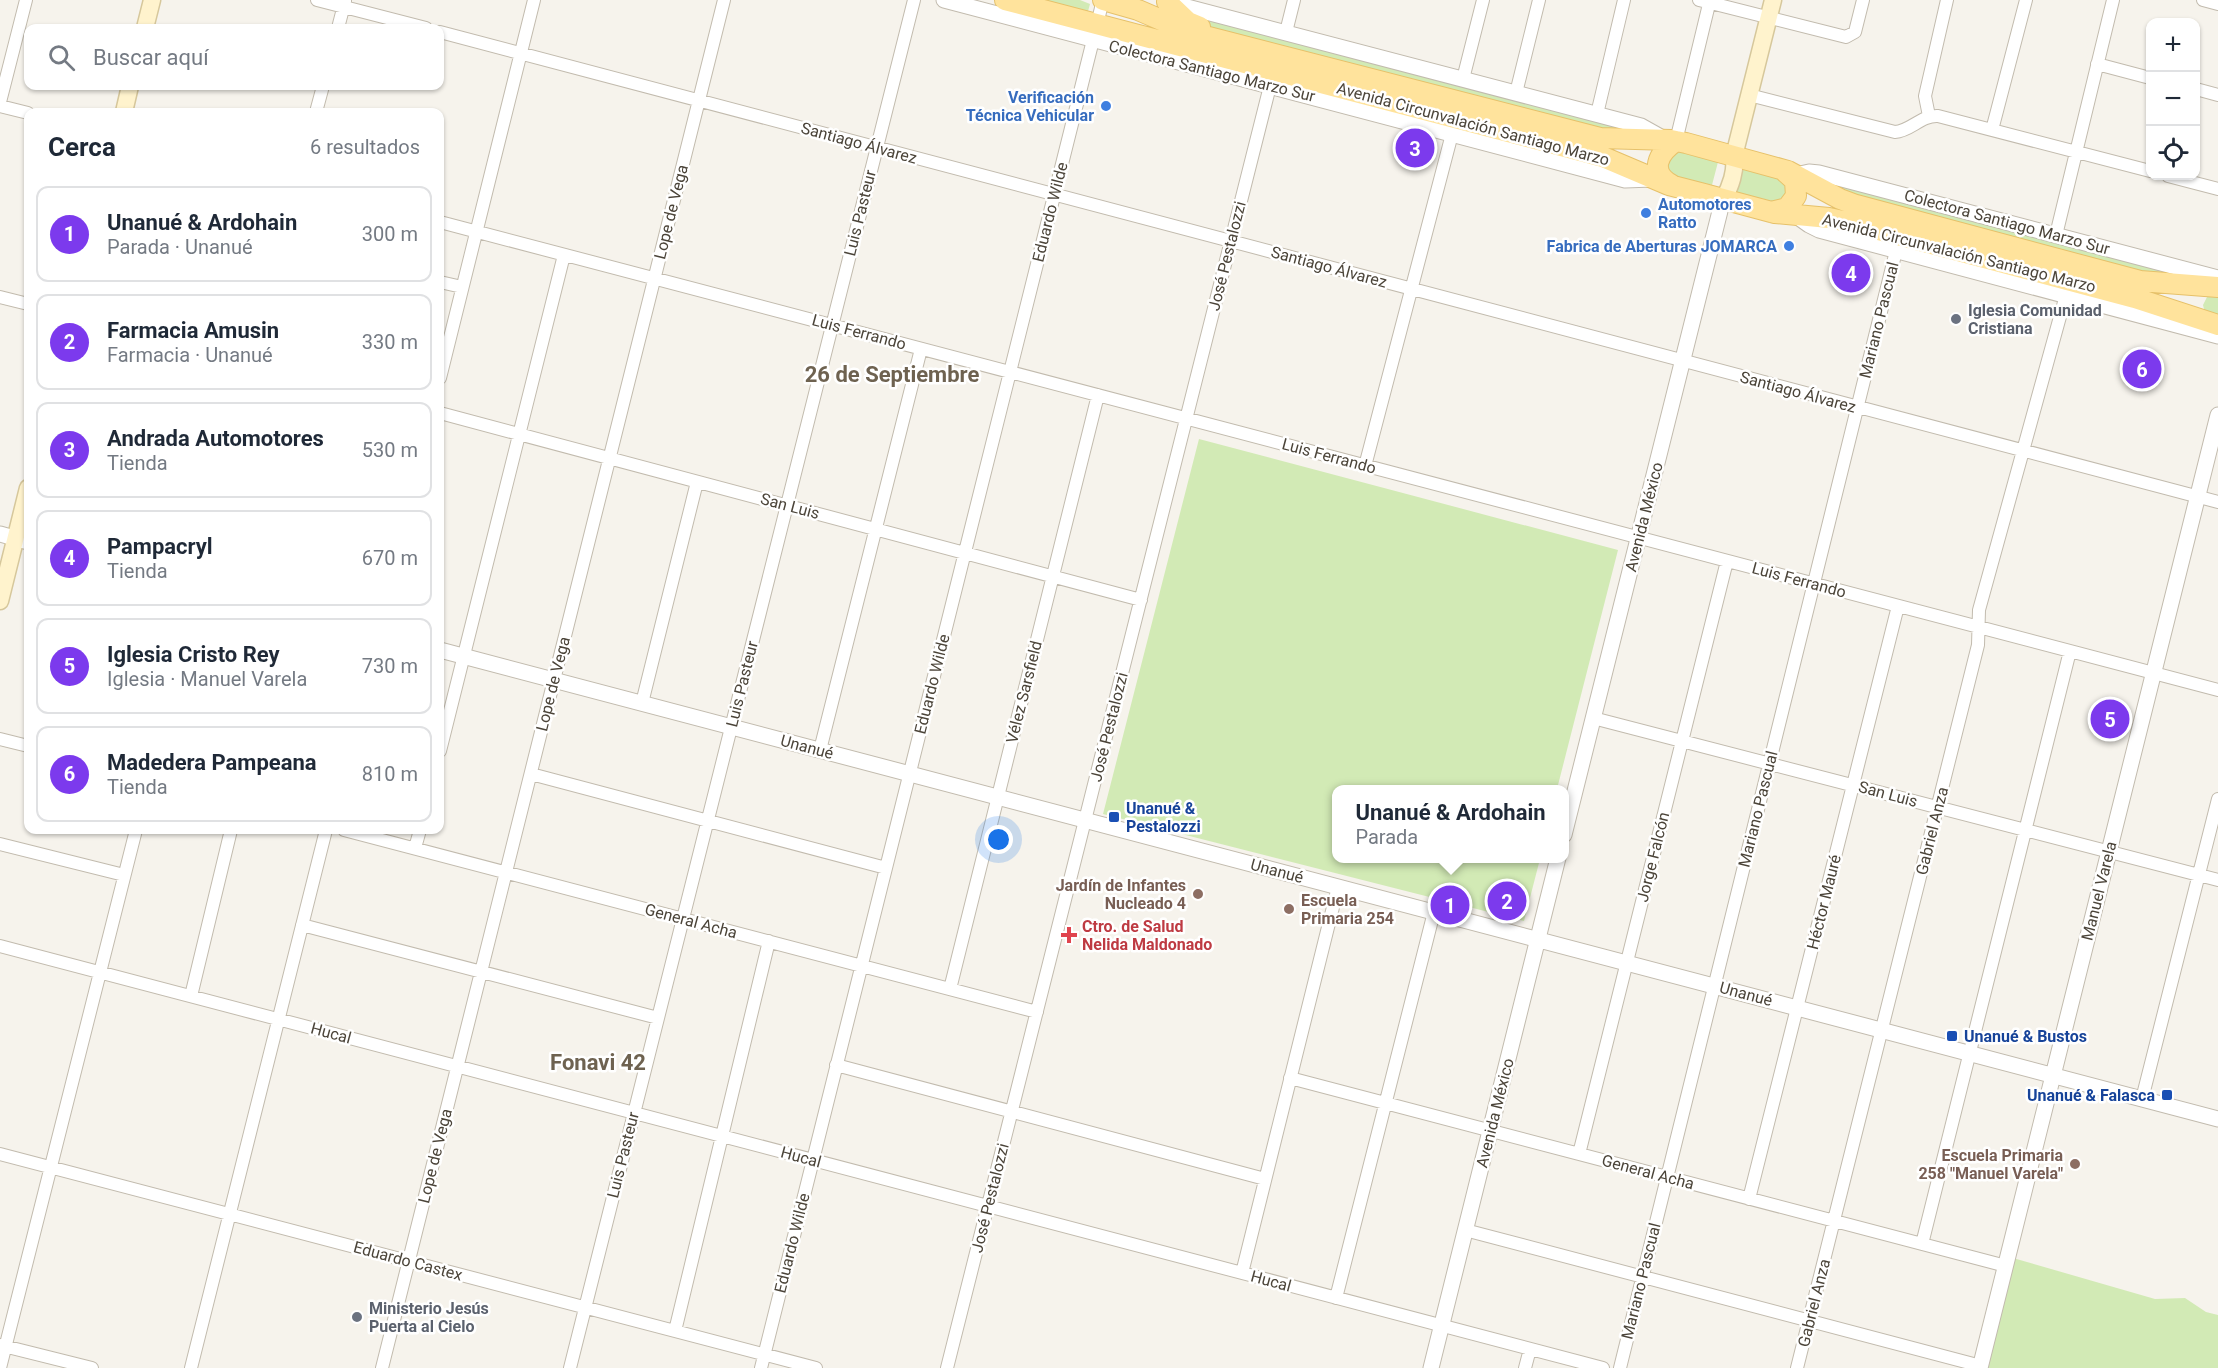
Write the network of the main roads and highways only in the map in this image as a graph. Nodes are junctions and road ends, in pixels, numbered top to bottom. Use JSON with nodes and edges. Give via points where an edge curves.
{"nodes":[{"id":1,"x":152,"y":0,"type":"edge"},
{"id":2,"x":1005,"y":0,"type":"edge"},
{"id":3,"x":1103,"y":0,"type":"edge"},
{"id":4,"x":1773,"y":0,"type":"edge"},
{"id":5,"x":1163,"y":1,"type":"edge"},
{"id":6,"x":146,"y":24,"type":"edge"},
{"id":7,"x":1284,"y":56,"type":"junction"},
{"id":8,"x":129,"y":90,"type":"edge"},
{"id":9,"x":125,"y":108,"type":"edge"},
{"id":10,"x":1671,"y":141,"type":"junction"},
{"id":11,"x":1734,"y":156,"type":"junction"},
{"id":12,"x":1788,"y":172,"type":"junction"},
{"id":13,"x":1674,"y":186,"type":"junction"},
{"id":14,"x":1723,"y":199,"type":"junction"},
{"id":15,"x":1769,"y":212,"type":"junction"},
{"id":16,"x":2215,"y":283,"type":"edge"},
{"id":17,"x":2212,"y":329,"type":"edge"},
{"id":18,"x":24,"y":505,"type":"edge"},
{"id":19,"x":15,"y":538,"type":"edge"},
{"id":20,"x":0,"y":601,"type":"edge"}],
"edges":[{"from":1,"to":6,"type":"main road"},
{"from":2,"to":13,"type":"main road","name":"Avenida Circunvalación Santiago Marzo","via":[[1095,33],[1603,157]]},
{"from":3,"to":7,"type":"main road","name":"Avenida Circunvalación Santiago Marzo","via":[[1185,30]]},
{"from":4,"to":11,"type":"main road","name":"Avenida México"},
{"from":5,"to":7,"type":"main road","via":[[1191,24]]},
{"from":7,"to":10,"type":"main road","name":"Avenida Circunvalación Santiago Marzo","via":[[1600,138]]},
{"from":8,"to":9,"type":"main road"},
{"from":10,"to":11,"type":"main road","name":"Avenida Circunvalación Santiago Marzo"},
{"from":10,"to":13,"type":"main road","via":[[1658,163],[1662,177]]},
{"from":11,"to":12,"type":"main road","name":"Avenida Circunvalación Santiago Marzo"},
{"from":11,"to":14,"type":"main road","name":"Avenida México","via":[[1725,163],[1719,184]]},
{"from":12,"to":15,"type":"main road","via":[[1796,184],[1796,196],[1784,210]]},
{"from":12,"to":16,"type":"main road","name":"Avenida Circunvalación Santiago Marzo","via":[[1839,199],[1868,208],[2140,281]]},
{"from":13,"to":14,"type":"main road","name":"Avenida Circunvalación Santiago Marzo"},
{"from":14,"to":15,"type":"main road","name":"Avenida Circunvalación Santiago Marzo"},
{"from":15,"to":17,"type":"main road","name":"Avenida Circunvalación Santiago Marzo","via":[[1856,224],[2135,297]]},
{"from":16,"to":17,"type":"main road","via":[[2198,291],[2194,300],[2194,310]]},
{"from":18,"to":19,"type":"main road"},
{"from":19,"to":20,"type":"main road"}]}
